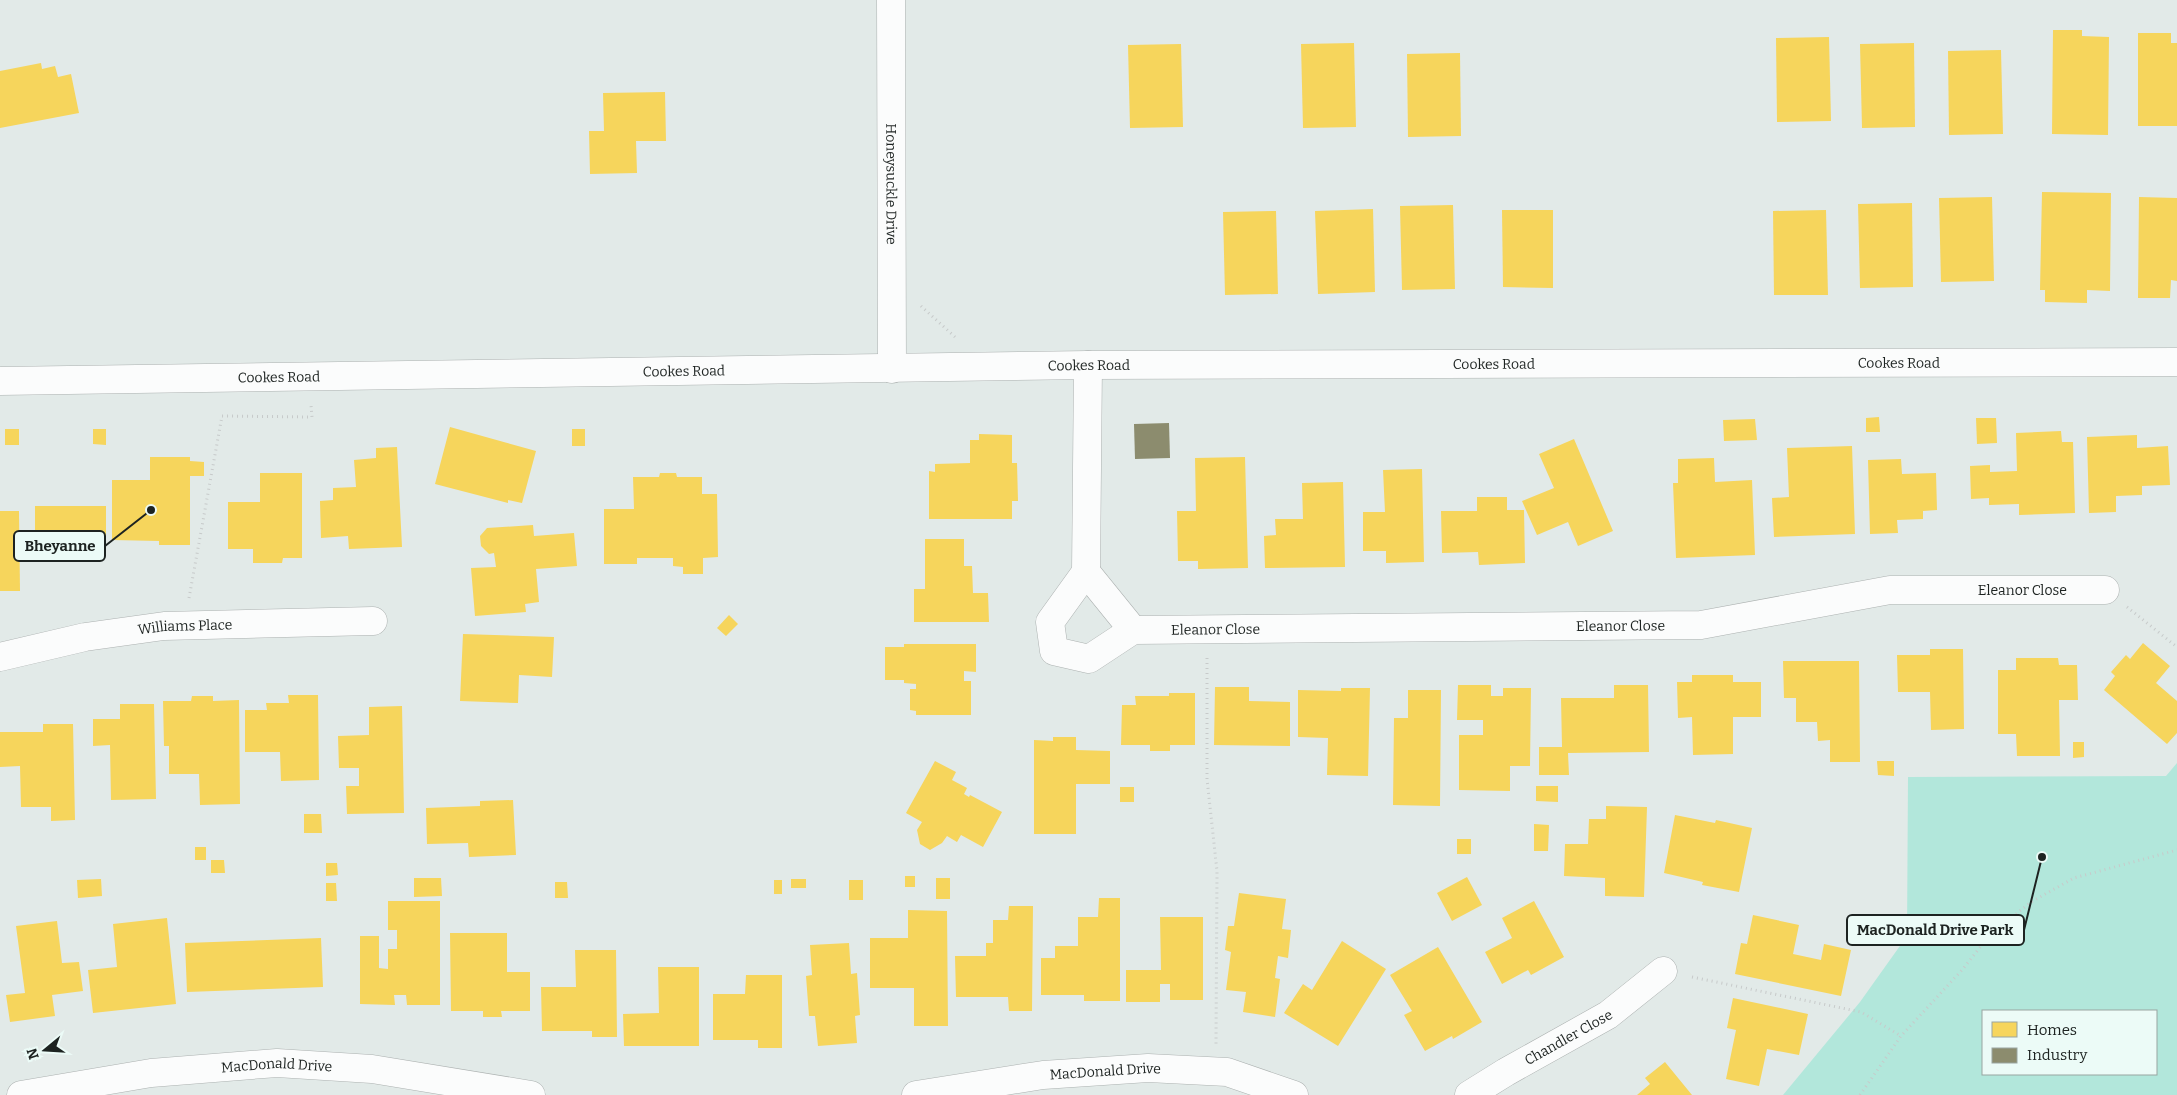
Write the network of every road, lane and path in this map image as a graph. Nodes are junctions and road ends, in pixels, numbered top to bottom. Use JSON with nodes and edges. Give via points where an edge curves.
{"nodes":[{"id":1,"x":891,"y":0,"type":"edge"},
{"id":2,"x":921,"y":296,"type":"dead end"},
{"id":3,"x":954,"y":337,"type":"dead end"},
{"id":4,"x":2177,"y":362,"type":"edge"},
{"id":5,"x":1088,"y":366,"type":"junction"},
{"id":6,"x":892,"y":369,"type":"junction"},
{"id":7,"x":0,"y":380,"type":"edge"},
{"id":8,"x":311,"y":399,"type":"dead end"},
{"id":9,"x":1086,"y":572,"type":"junction"},
{"id":10,"x":2115,"y":598,"type":"joint"},
{"id":11,"x":190,"y":600,"type":"dead end"},
{"id":12,"x":373,"y":621,"type":"dead end"},
{"id":13,"x":1133,"y":630,"type":"junction"},
{"id":14,"x":2177,"y":647,"type":"edge"},
{"id":15,"x":1207,"y":655,"type":"dead end"},
{"id":16,"x":0,"y":657,"type":"edge"},
{"id":17,"x":2177,"y":850,"type":"edge"},
{"id":18,"x":1663,"y":972,"type":"dead end"},
{"id":19,"x":1696,"y":978,"type":"dead end"},
{"id":20,"x":1901,"y":1036,"type":"junction"},
{"id":21,"x":1216,"y":1051,"type":"dead end"},
{"id":22,"x":31,"y":1094,"type":"edge"},
{"id":23,"x":522,"y":1094,"type":"edge"},
{"id":24,"x":932,"y":1094,"type":"edge"},
{"id":25,"x":1294,"y":1095,"type":"edge"},
{"id":26,"x":1469,"y":1095,"type":"edge"},
{"id":27,"x":1860,"y":1095,"type":"edge"}],
"edges":[{"from":1,"to":6,"type":"street","name":"Honeysuckle Drive"},
{"from":2,"to":3,"type":"path","via":[[921,306]]},
{"from":4,"to":5,"type":"street","name":"Cookes Road"},
{"from":5,"to":6,"type":"street","name":"Cookes Road"},
{"from":5,"to":9,"type":"street"},
{"from":6,"to":7,"type":"street","name":"Cookes Road"},
{"from":8,"to":11,"type":"path","via":[[312,417],[222,416]]},
{"from":9,"to":13,"type":"street"},
{"from":9,"to":13,"type":"street","via":[[1050,622],[1054,651],[1089,659]]},
{"from":10,"to":13,"type":"street","name":"Eleanor Close","via":[[1890,590],[1701,625]]},
{"from":10,"to":14,"type":"path"},
{"from":12,"to":16,"type":"street","name":"Williams Place","via":[[164,626],[84,637]]},
{"from":15,"to":21,"type":"path","via":[[1207,779],[1217,871]]},
{"from":17,"to":20,"type":"path","via":[[2074,878],[2031,902],[1990,934],[1962,970]]},
{"from":18,"to":26,"type":"street","name":"Chandler Close","via":[[1608,1015]]},
{"from":19,"to":20,"type":"path","via":[[1861,1012]]},
{"from":20,"to":27,"type":"path"},
{"from":22,"to":23,"type":"street","name":"MacDonald Drive","via":[[151,1073],[277,1063],[372,1069]]},
{"from":24,"to":25,"type":"street","name":"MacDonald Drive","via":[[1043,1075],[1148,1068],[1227,1072]]}]}
